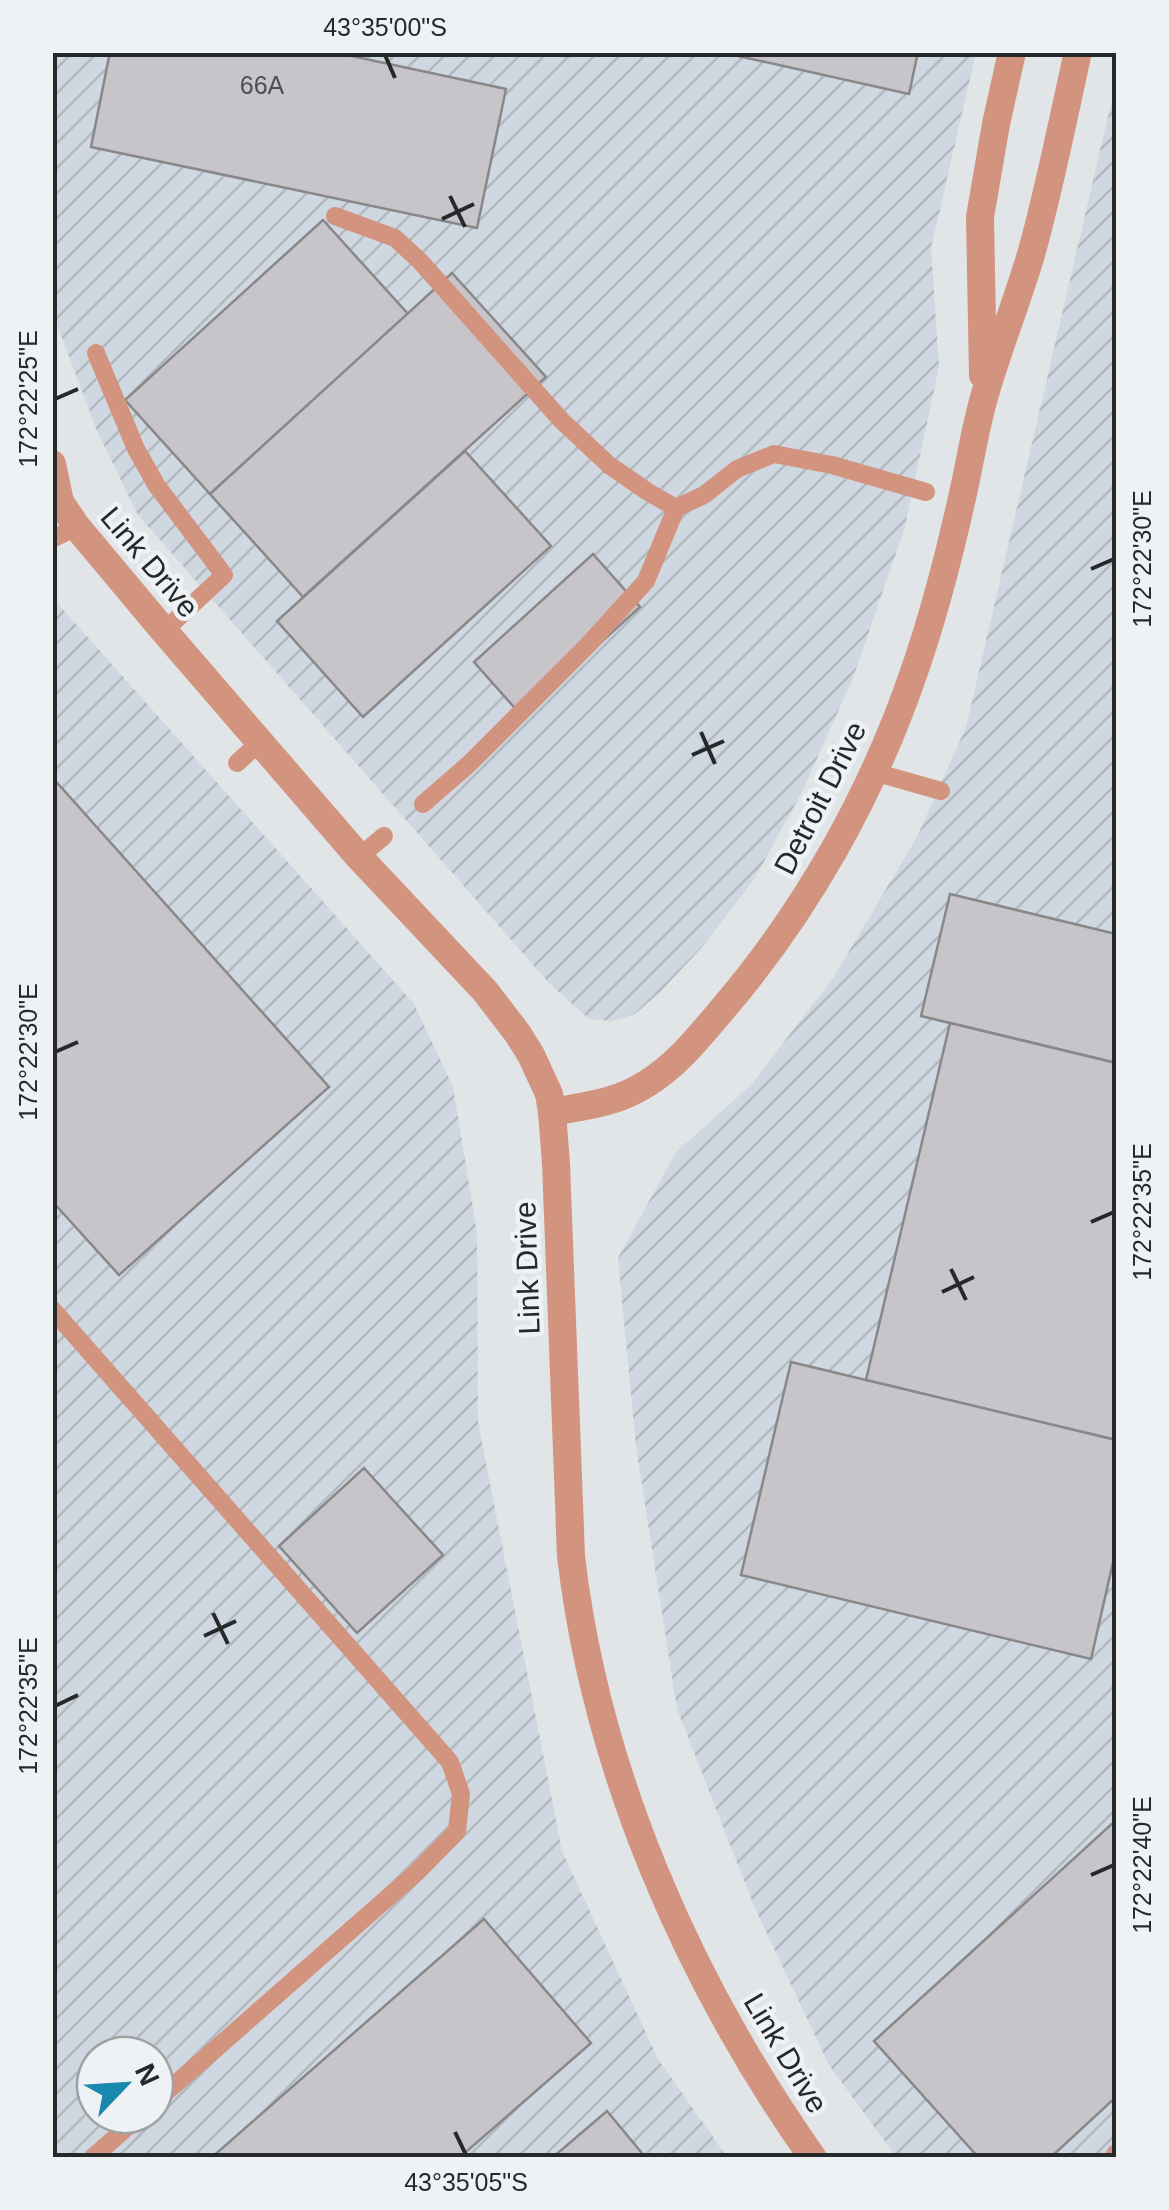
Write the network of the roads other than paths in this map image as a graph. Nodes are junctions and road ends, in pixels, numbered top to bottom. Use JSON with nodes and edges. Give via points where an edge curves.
{"nodes":[{"id":1,"x":1012,"y":52,"type":"edge"},
{"id":2,"x":1078,"y":52,"type":"edge"},
{"id":3,"x":335,"y":216,"type":"dead end"},
{"id":4,"x":96,"y":353,"type":"dead end"},
{"id":5,"x":984,"y":397,"type":"junction"},
{"id":6,"x":52,"y":464,"type":"edge"},
{"id":7,"x":926,"y":492,"type":"dead end"},
{"id":8,"x":56,"y":499,"type":"edge"},
{"id":9,"x":676,"y":508,"type":"junction"},
{"id":10,"x":65,"y":533,"type":"edge"},
{"id":11,"x":164,"y":632,"type":"junction"},
{"id":12,"x":260,"y":742,"type":"junction"},
{"id":13,"x":237,"y":762,"type":"dead end"},
{"id":14,"x":874,"y":772,"type":"junction"},
{"id":15,"x":941,"y":791,"type":"dead end"},
{"id":16,"x":423,"y":804,"type":"dead end"},
{"id":17,"x":384,"y":836,"type":"dead end"},
{"id":18,"x":359,"y":856,"type":"junction"},
{"id":19,"x":552,"y":1112,"type":"junction"},
{"id":20,"x":52,"y":1310,"type":"edge"},
{"id":21,"x":175,"y":2084,"type":"edge"},
{"id":22,"x":118,"y":2135,"type":"edge"},
{"id":23,"x":92,"y":2158,"type":"edge"},
{"id":24,"x":812,"y":2158,"type":"edge"}],
"edges":[{"from":1,"to":5,"type":"street","name":"Detroit Drive","via":[[980,218]]},
{"from":2,"to":5,"type":"street","name":"Detroit Drive","via":[[1032,251]]},
{"from":3,"to":9,"type":"lane","via":[[395,238],[561,420],[609,465]]},
{"from":4,"to":11,"type":"lane","via":[[157,486],[224,575]]},
{"from":5,"to":14,"type":"street","name":"Detroit Drive","via":[[930,621]]},
{"from":6,"to":8,"type":"street","name":"Link Drive"},
{"from":7,"to":9,"type":"lane","via":[[774,454]]},
{"from":8,"to":10,"type":"street","name":"Link Drive"},
{"from":9,"to":16,"type":"lane","via":[[646,581]]},
{"from":10,"to":11,"type":"street","name":"Link Drive"},
{"from":11,"to":12,"type":"street","name":"Link Drive"},
{"from":12,"to":13,"type":"lane"},
{"from":12,"to":18,"type":"street","name":"Link Drive"},
{"from":14,"to":15,"type":"lane"},
{"from":14,"to":19,"type":"street","name":"Detroit Drive","via":[[796,913],[691,1046],[622,1097]]},
{"from":17,"to":18,"type":"lane"},
{"from":18,"to":19,"type":"street","name":"Link Drive","via":[[510,1023],[536,1065]]},
{"from":19,"to":24,"type":"street","name":"Link Drive","via":[[571,1556],[588,1666],[626,1794],[676,1917],[737,2038]]},
{"from":20,"to":21,"type":"lane","via":[[450,1762],[462,1794],[457,1831],[417,1872]]},
{"from":22,"to":23,"type":"lane"}]}
